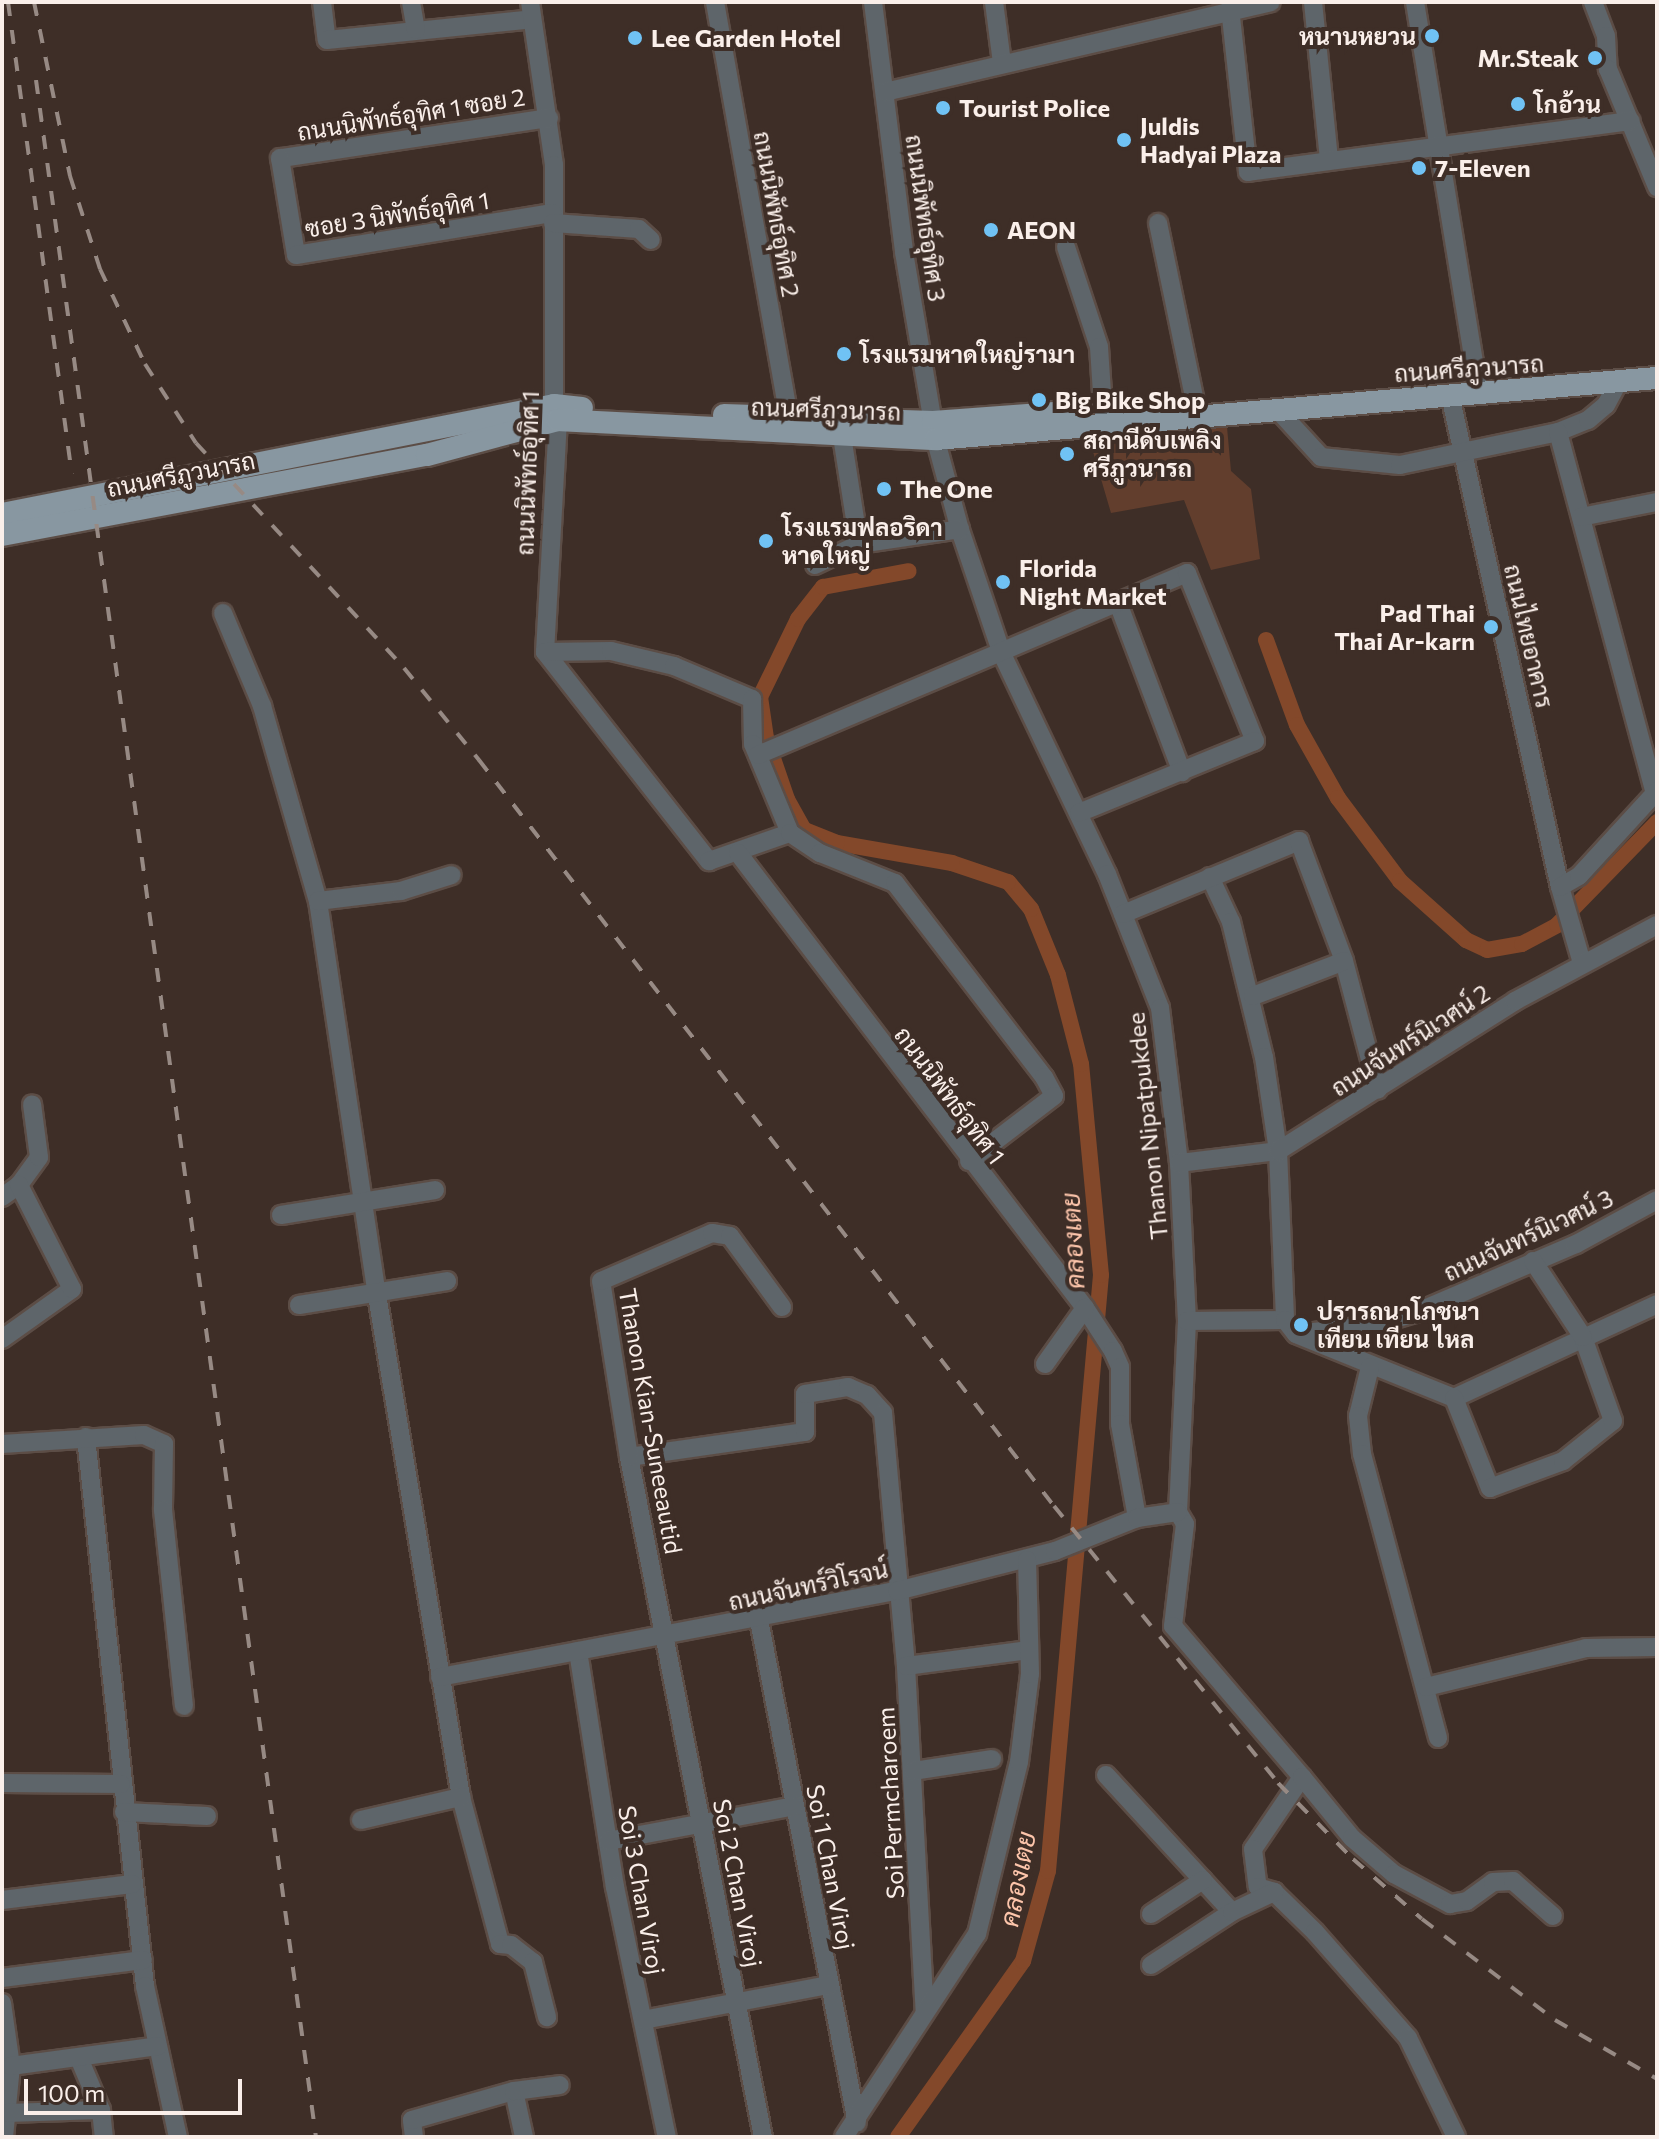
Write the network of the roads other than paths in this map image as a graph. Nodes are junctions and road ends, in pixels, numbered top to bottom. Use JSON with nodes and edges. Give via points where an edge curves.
{"nodes":[{"id":1,"x":322,"y":2,"type":"edge"},
{"id":2,"x":411,"y":2,"type":"edge"},
{"id":3,"x":715,"y":2,"type":"edge"},
{"id":4,"x":873,"y":2,"type":"edge"},
{"id":5,"x":994,"y":2,"type":"edge"},
{"id":6,"x":1271,"y":2,"type":"edge"},
{"id":7,"x":1313,"y":2,"type":"edge"},
{"id":8,"x":1415,"y":2,"type":"edge"},
{"id":9,"x":1593,"y":2,"type":"edge"},
{"id":10,"x":1230,"y":8,"type":"junction"},
{"id":11,"x":531,"y":11,"type":"edge"},
{"id":12,"x":416,"y":30,"type":"junction"},
{"id":13,"x":1002,"y":63,"type":"junction"},
{"id":14,"x":885,"y":92,"type":"junction"},
{"id":15,"x":549,"y":118,"type":"junction"},
{"id":16,"x":1631,"y":121,"type":"junction"},
{"id":17,"x":1435,"y":145,"type":"junction"},
{"id":18,"x":1329,"y":159,"type":"junction"},
{"id":19,"x":1657,"y":187,"type":"edge"},
{"id":20,"x":289,"y":206,"type":"joint"},
{"id":21,"x":553,"y":218,"type":"junction"},
{"id":22,"x":1158,"y":223,"type":"dead end"},
{"id":23,"x":651,"y":240,"type":"dead end"},
{"id":24,"x":1066,"y":247,"type":"dead end"},
{"id":25,"x":1657,"y":364,"type":"edge"},
{"id":26,"x":1657,"y":378,"type":"edge"},
{"id":27,"x":1619,"y":381,"type":"junction"},
{"id":28,"x":1479,"y":387,"type":"junction"},
{"id":29,"x":1450,"y":395,"type":"junction"},
{"id":30,"x":1195,"y":401,"type":"junction"},
{"id":31,"x":1103,"y":409,"type":"junction"},
{"id":32,"x":1277,"y":409,"type":"junction"},
{"id":33,"x":556,"y":412,"type":"junction"},
{"id":34,"x":791,"y":426,"type":"junction"},
{"id":35,"x":934,"y":430,"type":"junction"},
{"id":36,"x":1558,"y":432,"type":"junction"},
{"id":37,"x":842,"y":436,"type":"junction"},
{"id":38,"x":1463,"y":452,"type":"junction"},
{"id":39,"x":1657,"y":502,"type":"edge"},
{"id":40,"x":2,"y":514,"type":"edge"},
{"id":41,"x":1581,"y":517,"type":"junction"},
{"id":42,"x":960,"y":529,"type":"junction"},
{"id":43,"x":2,"y":535,"type":"edge"},
{"id":44,"x":859,"y":544,"type":"junction"},
{"id":45,"x":815,"y":565,"type":"dead end"},
{"id":46,"x":1118,"y":603,"type":"junction"},
{"id":47,"x":223,"y":613,"type":"dead end"},
{"id":48,"x":545,"y":652,"type":"junction"},
{"id":49,"x":1002,"y":654,"type":"junction"},
{"id":50,"x":758,"y":755,"type":"junction"},
{"id":51,"x":1182,"y":772,"type":"junction"},
{"id":52,"x":1656,"y":792,"type":"edge"},
{"id":53,"x":1079,"y":813,"type":"junction"},
{"id":54,"x":790,"y":833,"type":"junction"},
{"id":55,"x":738,"y":853,"type":"junction"},
{"id":56,"x":452,"y":875,"type":"dead end"},
{"id":57,"x":1210,"y":877,"type":"junction"},
{"id":58,"x":1562,"y":892,"type":"junction"},
{"id":59,"x":318,"y":901,"type":"junction"},
{"id":60,"x":1123,"y":914,"type":"junction"},
{"id":61,"x":1657,"y":925,"type":"edge"},
{"id":62,"x":1344,"y":961,"type":"junction"},
{"id":63,"x":1582,"y":963,"type":"junction"},
{"id":64,"x":1253,"y":996,"type":"junction"},
{"id":65,"x":1378,"y":1090,"type":"junction"},
{"id":66,"x":32,"y":1104,"type":"dead end"},
{"id":67,"x":1278,"y":1151,"type":"junction"},
{"id":68,"x":969,"y":1161,"type":"junction"},
{"id":69,"x":1179,"y":1163,"type":"junction"},
{"id":70,"x":19,"y":1185,"type":"junction"},
{"id":71,"x":435,"y":1190,"type":"dead end"},
{"id":72,"x":2,"y":1197,"type":"edge"},
{"id":73,"x":362,"y":1200,"type":"junction"},
{"id":74,"x":1657,"y":1200,"type":"edge"},
{"id":75,"x":281,"y":1215,"type":"dead end"},
{"id":76,"x":1533,"y":1261,"type":"junction"},
{"id":77,"x":447,"y":1281,"type":"dead end"},
{"id":78,"x":377,"y":1295,"type":"junction"},
{"id":79,"x":1657,"y":1304,"type":"edge"},
{"id":80,"x":299,"y":1305,"type":"dead end"},
{"id":81,"x":782,"y":1307,"type":"dead end"},
{"id":82,"x":1085,"y":1308,"type":"junction"},
{"id":83,"x":1187,"y":1321,"type":"junction"},
{"id":84,"x":1290,"y":1327,"type":"junction"},
{"id":85,"x":1583,"y":1337,"type":"junction"},
{"id":86,"x":2,"y":1339,"type":"edge"},
{"id":87,"x":1045,"y":1364,"type":"dead end"},
{"id":88,"x":1370,"y":1367,"type":"junction"},
{"id":89,"x":1454,"y":1398,"type":"junction"},
{"id":90,"x":86,"y":1437,"type":"junction"},
{"id":91,"x":2,"y":1444,"type":"edge"},
{"id":92,"x":629,"y":1457,"type":"junction"},
{"id":93,"x":1178,"y":1512,"type":"junction"},
{"id":94,"x":1137,"y":1518,"type":"junction"},
{"id":95,"x":1027,"y":1560,"type":"junction"},
{"id":96,"x":897,"y":1591,"type":"junction"},
{"id":97,"x":759,"y":1620,"type":"junction"},
{"id":98,"x":665,"y":1638,"type":"junction"},
{"id":99,"x":1657,"y":1647,"type":"edge"},
{"id":100,"x":1029,"y":1650,"type":"junction"},
{"id":101,"x":578,"y":1651,"type":"junction"},
{"id":102,"x":906,"y":1666,"type":"junction"},
{"id":103,"x":440,"y":1677,"type":"junction"},
{"id":104,"x":1426,"y":1687,"type":"junction"},
{"id":105,"x":184,"y":1706,"type":"dead end"},
{"id":106,"x":1438,"y":1738,"type":"dead end"},
{"id":107,"x":992,"y":1759,"type":"dead end"},
{"id":108,"x":913,"y":1771,"type":"junction"},
{"id":109,"x":1106,"y":1775,"type":"dead end"},
{"id":110,"x":1302,"y":1777,"type":"junction"},
{"id":111,"x":2,"y":1783,"type":"edge"},
{"id":112,"x":121,"y":1784,"type":"junction"},
{"id":113,"x":461,"y":1797,"type":"junction"},
{"id":114,"x":795,"y":1806,"type":"junction"},
{"id":115,"x":124,"y":1812,"type":"junction"},
{"id":116,"x":207,"y":1816,"type":"dead end"},
{"id":117,"x":361,"y":1820,"type":"dead end"},
{"id":118,"x":703,"y":1823,"type":"junction"},
{"id":119,"x":608,"y":1841,"type":"junction"},
{"id":120,"x":1203,"y":1880,"type":"junction"},
{"id":121,"x":132,"y":1884,"type":"junction"},
{"id":122,"x":1274,"y":1892,"type":"junction"},
{"id":123,"x":2,"y":1900,"type":"edge"},
{"id":124,"x":1232,"y":1912,"type":"junction"},
{"id":125,"x":1151,"y":1914,"type":"dead end"},
{"id":126,"x":1553,"y":1916,"type":"dead end"},
{"id":127,"x":143,"y":1960,"type":"junction"},
{"id":128,"x":1151,"y":1965,"type":"dead end"},
{"id":129,"x":2,"y":1978,"type":"edge"},
{"id":130,"x":829,"y":1985,"type":"junction"},
{"id":131,"x":736,"y":2002,"type":"junction"},
{"id":132,"x":2,"y":2003,"type":"edge"},
{"id":133,"x":925,"y":2012,"type":"junction"},
{"id":134,"x":547,"y":2017,"type":"dead end"},
{"id":135,"x":643,"y":2020,"type":"junction"},
{"id":136,"x":158,"y":2046,"type":"junction"},
{"id":137,"x":79,"y":2058,"type":"junction"},
{"id":138,"x":11,"y":2066,"type":"junction"},
{"id":139,"x":560,"y":2085,"type":"dead end"},
{"id":140,"x":514,"y":2091,"type":"junction"},
{"id":141,"x":101,"y":2110,"type":"junction"},
{"id":142,"x":7,"y":2113,"type":"junction"},
{"id":143,"x":851,"y":2130,"type":"edge"},
{"id":144,"x":4,"y":2137,"type":"edge"},
{"id":145,"x":104,"y":2137,"type":"edge"},
{"id":146,"x":178,"y":2137,"type":"edge"},
{"id":147,"x":414,"y":2137,"type":"edge"},
{"id":148,"x":524,"y":2137,"type":"edge"},
{"id":149,"x":667,"y":2137,"type":"edge"},
{"id":150,"x":763,"y":2137,"type":"edge"},
{"id":151,"x":1456,"y":2137,"type":"edge"}],
"edges":[{"from":1,"to":12,"type":"street","via":[[327,40]]},
{"from":2,"to":12,"type":"street"},
{"from":3,"to":34,"type":"street","name":"ถนนนิพัทธ์อุทิศ 2"},
{"from":4,"to":14,"type":"street","name":"ถนนนิพัทธ์อุทิศ 3"},
{"from":5,"to":13,"type":"street"},
{"from":6,"to":10,"type":"street"},
{"from":7,"to":18,"type":"street"},
{"from":8,"to":17,"type":"street"},
{"from":9,"to":16,"type":"street","via":[[1606,36],[1608,69]]},
{"from":10,"to":13,"type":"street"},
{"from":10,"to":18,"type":"street","via":[[1248,172]]},
{"from":11,"to":12,"type":"street"},
{"from":11,"to":15,"type":"street","name":"ถนนนิพัทธ์อุทิศ 1"},
{"from":13,"to":14,"type":"street"},
{"from":14,"to":35,"type":"street","name":"ถนนนิพัทธ์อุทิศ 3","via":[[904,252]]},
{"from":15,"to":20,"type":"street","name":"ถนนนิพัทธ์อุทิศ 1 ซอย 2","via":[[280,158]]},
{"from":15,"to":21,"type":"street","name":"ถนนนิพัทธ์อุทิศ 1"},
{"from":16,"to":17,"type":"street"},
{"from":16,"to":19,"type":"street"},
{"from":17,"to":18,"type":"street"},
{"from":17,"to":28,"type":"street"},
{"from":20,"to":21,"type":"street","name":"ซอย 3 นิพัทธ์อุทิศ 1","via":[[296,255]]},
{"from":21,"to":23,"type":"street","via":[[639,229]]},
{"from":21,"to":33,"type":"street","name":"ถนนนิพัทธ์อุทิศ 1"},
{"from":22,"to":30,"type":"street"},
{"from":24,"to":31,"type":"street","via":[[1099,347]]},
{"from":25,"to":28,"type":"main road","name":"ถนนศรีภูวนารถ"},
{"from":26,"to":27,"type":"main road","name":"ถนนศรีภูวนารถ"},
{"from":27,"to":28,"type":"main road","name":"ถนนศรีภูวนารถ"},
{"from":27,"to":36,"type":"street","via":[[1606,405]]},
{"from":28,"to":29,"type":"main road","name":"ถนนศรีภูวนารถ"},
{"from":28,"to":30,"type":"main road","name":"ถนนศรีภูวนารถ"},
{"from":29,"to":32,"type":"main road","name":"ถนนศรีภูวนารถ"},
{"from":29,"to":38,"type":"street","name":"ถนนไทยอาคาร"},
{"from":30,"to":31,"type":"main road","name":"ถนนศรีภูวนารถ"},
{"from":31,"to":35,"type":"main road","name":"ถนนศรีภูวนารถ"},
{"from":32,"to":35,"type":"main road","name":"ถนนศรีภูวนารถ"},
{"from":32,"to":38,"type":"street","via":[[1321,457],[1400,465]]},
{"from":33,"to":34,"type":"main road","name":"ถนนศรีภูวนารถ"},
{"from":33,"to":40,"type":"main road","name":"ถนนศรีภูวนารถ"},
{"from":33,"to":43,"type":"main road","name":"ถนนศรีภูวนารถ","via":[[427,455]]},
{"from":33,"to":48,"type":"street","name":"ถนนนิพัทธ์อุทิศ 1"},
{"from":34,"to":35,"type":"main road","name":"ถนนศรีภูวนารถ"},
{"from":34,"to":37,"type":"main road","name":"ถนนศรีภูวนารถ"},
{"from":35,"to":37,"type":"main road","name":"ถนนศรีภูวนารถ"},
{"from":35,"to":42,"type":"street","name":"Thanon Nipatpukdee"},
{"from":36,"to":38,"type":"street"},
{"from":36,"to":41,"type":"street"},
{"from":37,"to":44,"type":"street"},
{"from":38,"to":58,"type":"street","name":"ถนนไทยอาคาร"},
{"from":39,"to":41,"type":"street"},
{"from":41,"to":52,"type":"street"},
{"from":42,"to":44,"type":"street"},
{"from":42,"to":49,"type":"street","name":"Thanon Nipatpukdee"},
{"from":44,"to":45,"type":"street"},
{"from":46,"to":49,"type":"street"},
{"from":46,"to":51,"type":"street"},
{"from":46,"to":51,"type":"street","via":[[1187,573],[1255,741]]},
{"from":47,"to":59,"type":"street","via":[[262,706]]},
{"from":48,"to":50,"type":"street","via":[[611,651],[674,666],[752,699]]},
{"from":48,"to":55,"type":"street","via":[[709,861]]},
{"from":49,"to":50,"type":"street"},
{"from":49,"to":53,"type":"street","name":"Thanon Nipatpukdee"},
{"from":50,"to":54,"type":"street"},
{"from":51,"to":53,"type":"street"},
{"from":52,"to":58,"type":"street"},
{"from":53,"to":60,"type":"street","name":"Thanon Nipatpukdee"},
{"from":54,"to":55,"type":"street"},
{"from":54,"to":68,"type":"street","via":[[820,853],[895,883],[1044,1077],[1054,1096]]},
{"from":55,"to":68,"type":"street","name":"ถนนนิพัทธ์อุทิศ 1"},
{"from":56,"to":59,"type":"street","via":[[401,891]]},
{"from":57,"to":60,"type":"street"},
{"from":57,"to":62,"type":"street","via":[[1299,841]]},
{"from":57,"to":64,"type":"street","via":[[1231,922]]},
{"from":58,"to":63,"type":"street","name":"ถนนไทยอาคาร"},
{"from":59,"to":73,"type":"street"},
{"from":60,"to":69,"type":"street","name":"Thanon Nipatpukdee","via":[[1160,1008]]},
{"from":61,"to":63,"type":"street","name":"ถนนจันทร์นิเวศน์ 2"},
{"from":62,"to":64,"type":"street"},
{"from":62,"to":65,"type":"street"},
{"from":63,"to":65,"type":"street","name":"ถนนจันทร์นิเวศน์ 2"},
{"from":64,"to":67,"type":"street"},
{"from":65,"to":67,"type":"street","name":"ถนนจันทร์นิเวศน์ 2"},
{"from":66,"to":70,"type":"street","via":[[39,1157]]},
{"from":67,"to":69,"type":"street","name":"ถนนจันทร์นิเวศน์ 2"},
{"from":67,"to":84,"type":"street"},
{"from":68,"to":82,"type":"street","name":"ถนนนิพัทธ์อุทิศ 1"},
{"from":69,"to":83,"type":"street","name":"Thanon Nipatpukdee"},
{"from":70,"to":72,"type":"street"},
{"from":70,"to":86,"type":"street","via":[[72,1289]]},
{"from":71,"to":73,"type":"street"},
{"from":73,"to":75,"type":"street"},
{"from":73,"to":78,"type":"street"},
{"from":74,"to":76,"type":"street","name":"ถนนจันทร์นิเวศน์ 3"},
{"from":76,"to":84,"type":"street","name":"ถนนจันทร์นิเวศน์ 3","via":[[1375,1325]]},
{"from":76,"to":85,"type":"street"},
{"from":77,"to":78,"type":"street"},
{"from":78,"to":80,"type":"street"},
{"from":78,"to":103,"type":"street"},
{"from":79,"to":85,"type":"street"},
{"from":81,"to":92,"type":"street","name":"Thanon Kian-Suneeautid","via":[[730,1236],[712,1233],[601,1281]]},
{"from":82,"to":87,"type":"street"},
{"from":82,"to":94,"type":"street","name":"ถนนนิพัทธ์อุทิศ 1","via":[[1116,1359],[1120,1424]]},
{"from":83,"to":84,"type":"street","name":"ถนนจันทร์นิเวศน์ 3"},
{"from":83,"to":93,"type":"street","name":"Thanon Nipatpukdee"},
{"from":84,"to":88,"type":"street"},
{"from":85,"to":89,"type":"street"},
{"from":85,"to":89,"type":"street","via":[[1613,1421],[1563,1461],[1490,1488]]},
{"from":88,"to":89,"type":"street"},
{"from":88,"to":104,"type":"street","via":[[1358,1416],[1360,1443]]},
{"from":90,"to":91,"type":"street"},
{"from":90,"to":105,"type":"street","via":[[144,1435],[164,1444],[163,1510]]},
{"from":90,"to":112,"type":"street","via":[[116,1682]]},
{"from":92,"to":96,"type":"street","name":"Soi Permcharoem","via":[[805,1432],[805,1394],[848,1387],[867,1395],[883,1413],[888,1433]]},
{"from":92,"to":98,"type":"street","name":"Thanon Kian-Suneeautid"},
{"from":93,"to":94,"type":"street","name":"ถนนจันทร์วิโรจน์"},
{"from":93,"to":110,"type":"street","name":"Thanon Nipatpukdee","via":[[1185,1524],[1173,1626]]},
{"from":94,"to":95,"type":"street","name":"ถนนจันทร์วิโรจน์","via":[[1097,1538]]},
{"from":95,"to":96,"type":"street","name":"ถนนจันทร์วิโรจน์"},
{"from":95,"to":100,"type":"street"},
{"from":96,"to":97,"type":"street","name":"ถนนจันทร์วิโรจน์"},
{"from":96,"to":102,"type":"street","name":"Soi Permcharoem"},
{"from":97,"to":98,"type":"street","name":"ถนนจันทร์วิโรจน์"},
{"from":97,"to":114,"type":"street","name":"Soi 1 Chan Viroj"},
{"from":98,"to":101,"type":"street","name":"ถนนจันทร์วิโรจน์"},
{"from":98,"to":118,"type":"street","name":"Soi 2 Chan Viroj"},
{"from":99,"to":104,"type":"street","via":[[1586,1648]]},
{"from":100,"to":102,"type":"street"},
{"from":100,"to":133,"type":"street","via":[[1019,1762],[1001,1854],[977,1934]]},
{"from":101,"to":103,"type":"street","name":"ถนนจันทร์วิโรจน์"},
{"from":101,"to":119,"type":"street","name":"Soi 3 Chan Viroj"},
{"from":102,"to":108,"type":"street","name":"Soi Permcharoem"},
{"from":103,"to":113,"type":"street"},
{"from":104,"to":106,"type":"street"},
{"from":107,"to":108,"type":"street"},
{"from":108,"to":133,"type":"street","name":"Soi Permcharoem"},
{"from":109,"to":120,"type":"street"},
{"from":110,"to":122,"type":"street","via":[[1253,1849],[1258,1887]]},
{"from":110,"to":126,"type":"street","name":"Thanon Nipatpukdee","via":[[1352,1838],[1394,1874],[1450,1904],[1467,1901],[1493,1882],[1513,1881]]},
{"from":111,"to":112,"type":"street"},
{"from":112,"to":115,"type":"street"},
{"from":113,"to":117,"type":"street"},
{"from":113,"to":134,"type":"street","via":[[500,1944],[511,1945],[533,1962]]},
{"from":114,"to":118,"type":"street"},
{"from":114,"to":130,"type":"street","name":"Soi 1 Chan Viroj"},
{"from":115,"to":116,"type":"street"},
{"from":115,"to":121,"type":"street"},
{"from":118,"to":119,"type":"street"},
{"from":118,"to":131,"type":"street","name":"Soi 2 Chan Viroj"},
{"from":119,"to":135,"type":"street","name":"Soi 3 Chan Viroj"},
{"from":120,"to":124,"type":"street"},
{"from":120,"to":125,"type":"street"},
{"from":121,"to":123,"type":"street"},
{"from":121,"to":127,"type":"street"},
{"from":122,"to":124,"type":"street"},
{"from":122,"to":151,"type":"street","via":[[1408,2038]]},
{"from":124,"to":128,"type":"street"},
{"from":127,"to":129,"type":"street"},
{"from":127,"to":136,"type":"street"},
{"from":130,"to":131,"type":"street"},
{"from":130,"to":143,"type":"street","name":"Soi 1 Chan Viroj"},
{"from":131,"to":135,"type":"street"},
{"from":131,"to":150,"type":"street","name":"Soi 2 Chan Viroj"},
{"from":132,"to":138,"type":"street"},
{"from":133,"to":143,"type":"street"},
{"from":135,"to":149,"type":"street","name":"Soi 3 Chan Viroj"},
{"from":136,"to":137,"type":"street"},
{"from":136,"to":146,"type":"street"},
{"from":137,"to":138,"type":"street"},
{"from":137,"to":141,"type":"street"},
{"from":138,"to":142,"type":"street"},
{"from":139,"to":140,"type":"street"},
{"from":140,"to":147,"type":"street","via":[[412,2120]]},
{"from":140,"to":148,"type":"street"},
{"from":141,"to":142,"type":"street"},
{"from":141,"to":145,"type":"street"},
{"from":142,"to":144,"type":"street"}]}
